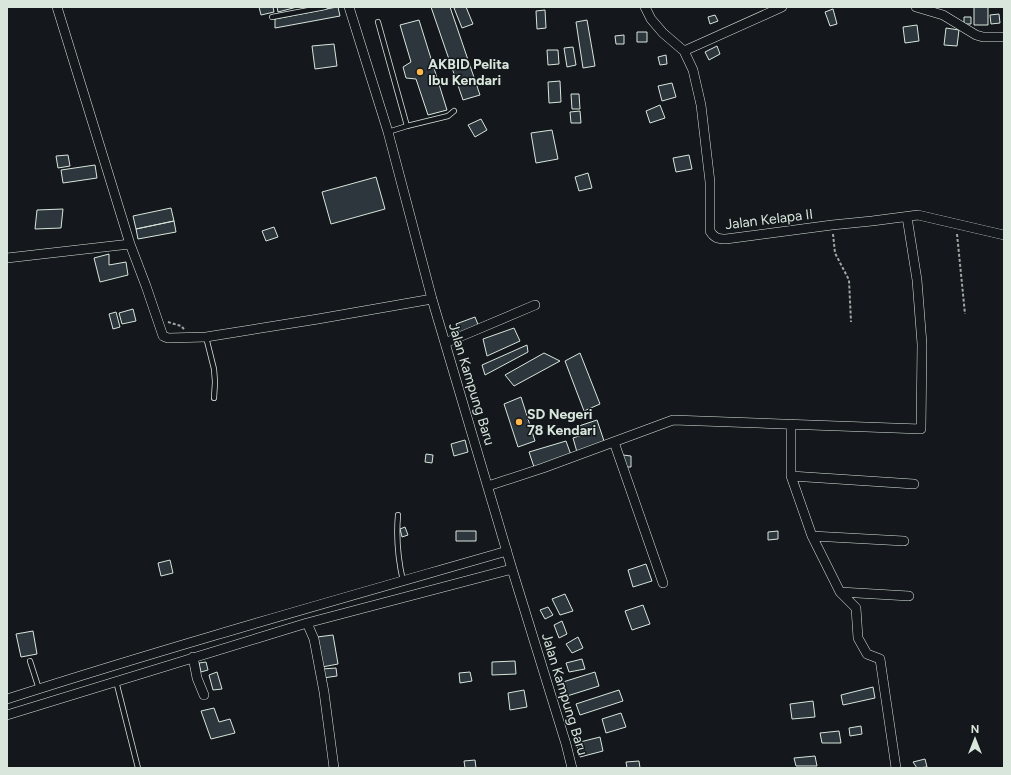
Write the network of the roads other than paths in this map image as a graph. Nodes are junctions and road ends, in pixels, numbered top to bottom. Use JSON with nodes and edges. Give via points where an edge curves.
{"nodes":[{"id":1,"x":57,"y":7,"type":"edge"},
{"id":2,"x":325,"y":7,"type":"edge"},
{"id":3,"x":349,"y":7,"type":"edge"},
{"id":4,"x":645,"y":7,"type":"edge"},
{"id":5,"x":782,"y":7,"type":"edge"},
{"id":6,"x":916,"y":7,"type":"edge"},
{"id":7,"x":272,"y":17,"type":"dead end"},
{"id":8,"x":378,"y":22,"type":"dead end"},
{"id":9,"x":1004,"y":37,"type":"edge"},
{"id":10,"x":684,"y":51,"type":"junction"},
{"id":11,"x":454,"y":111,"type":"dead end"},
{"id":12,"x":407,"y":126,"type":"junction"},
{"id":13,"x":388,"y":132,"type":"junction"},
{"id":14,"x":907,"y":217,"type":"junction"},
{"id":15,"x":1004,"y":235,"type":"edge"},
{"id":16,"x":130,"y":244,"type":"junction"},
{"id":17,"x":7,"y":258,"type":"edge"},
{"id":18,"x":432,"y":299,"type":"junction"},
{"id":19,"x":536,"y":305,"type":"dead end"},
{"id":20,"x":206,"y":336,"type":"junction"},
{"id":21,"x":445,"y":343,"type":"junction"},
{"id":22,"x":214,"y":398,"type":"dead end"},
{"id":23,"x":791,"y":424,"type":"junction"},
{"id":24,"x":614,"y":442,"type":"junction"},
{"id":25,"x":791,"y":476,"type":"junction"},
{"id":26,"x":914,"y":484,"type":"dead end"},
{"id":27,"x":488,"y":486,"type":"junction"},
{"id":28,"x":398,"y":515,"type":"dead end"},
{"id":29,"x":812,"y":536,"type":"junction"},
{"id":30,"x":904,"y":541,"type":"dead end"},
{"id":31,"x":507,"y":551,"type":"junction"},
{"id":32,"x":512,"y":569,"type":"junction"},
{"id":33,"x":403,"y":581,"type":"junction"},
{"id":34,"x":663,"y":583,"type":"dead end"},
{"id":35,"x":840,"y":592,"type":"junction"},
{"id":36,"x":909,"y":596,"type":"dead end"},
{"id":37,"x":307,"y":623,"type":"junction"},
{"id":38,"x":193,"y":657,"type":"junction"},
{"id":39,"x":30,"y":661,"type":"dead end"},
{"id":40,"x":116,"y":681,"type":"junction"},
{"id":41,"x":39,"y":689,"type":"junction"},
{"id":42,"x":204,"y":695,"type":"dead end"},
{"id":43,"x":7,"y":699,"type":"edge"},
{"id":44,"x":7,"y":715,"type":"edge"},
{"id":45,"x":138,"y":768,"type":"edge"},
{"id":46,"x":334,"y":768,"type":"edge"},
{"id":47,"x":572,"y":768,"type":"edge"},
{"id":48,"x":896,"y":768,"type":"edge"}],
"edges":[{"from":1,"to":16,"type":"street"},
{"from":2,"to":7,"type":"lane"},
{"from":3,"to":13,"type":"street","name":"Jalan Kampung Baru"},
{"from":4,"to":10,"type":"street","name":"Jalan Kelapa II","via":[[663,33]]},
{"from":5,"to":10,"type":"street"},
{"from":6,"to":9,"type":"street","via":[[943,15],[983,37]]},
{"from":8,"to":12,"type":"lane"},
{"from":10,"to":14,"type":"street","name":"Jalan Kelapa II","via":[[694,70],[710,182],[709,226],[717,239],[726,240]]},
{"from":11,"to":12,"type":"lane","via":[[448,116]]},
{"from":12,"to":13,"type":"lane"},
{"from":13,"to":18,"type":"street","name":"Jalan Kampung Baru"},
{"from":14,"to":15,"type":"street","name":"Jalan Kelapa II","via":[[926,216]]},
{"from":14,"to":23,"type":"street","via":[[917,280],[922,344],[921,429]]},
{"from":16,"to":17,"type":"street"},
{"from":16,"to":20,"type":"street","via":[[163,336]]},
{"from":18,"to":20,"type":"street"},
{"from":18,"to":21,"type":"street","name":"Jalan Kampung Baru"},
{"from":19,"to":21,"type":"street"},
{"from":20,"to":22,"type":"lane","via":[[214,369]]},
{"from":21,"to":27,"type":"street","name":"Jalan Kampung Baru"},
{"from":23,"to":24,"type":"street","via":[[673,420]]},
{"from":23,"to":25,"type":"street"},
{"from":24,"to":27,"type":"street"},
{"from":24,"to":34,"type":"street"},
{"from":25,"to":26,"type":"street"},
{"from":25,"to":29,"type":"street"},
{"from":27,"to":31,"type":"street","name":"Jalan Kampung Baru"},
{"from":28,"to":33,"type":"lane","via":[[398,558]]},
{"from":29,"to":30,"type":"street"},
{"from":29,"to":35,"type":"street"},
{"from":31,"to":32,"type":"street","name":"Jalan Kampung Baru"},
{"from":31,"to":33,"type":"street"},
{"from":32,"to":37,"type":"street"},
{"from":32,"to":47,"type":"street","name":"Jalan Kampung Baru"},
{"from":33,"to":41,"type":"street"},
{"from":35,"to":36,"type":"street"},
{"from":35,"to":48,"type":"street","via":[[856,608],[858,638],[867,654],[880,659]]},
{"from":37,"to":38,"type":"street"},
{"from":37,"to":46,"type":"street","via":[[314,639],[324,692]]},
{"from":38,"to":40,"type":"street"},
{"from":38,"to":42,"type":"street"},
{"from":39,"to":41,"type":"lane"},
{"from":40,"to":44,"type":"street"},
{"from":40,"to":45,"type":"lane"},
{"from":41,"to":43,"type":"street"}]}
